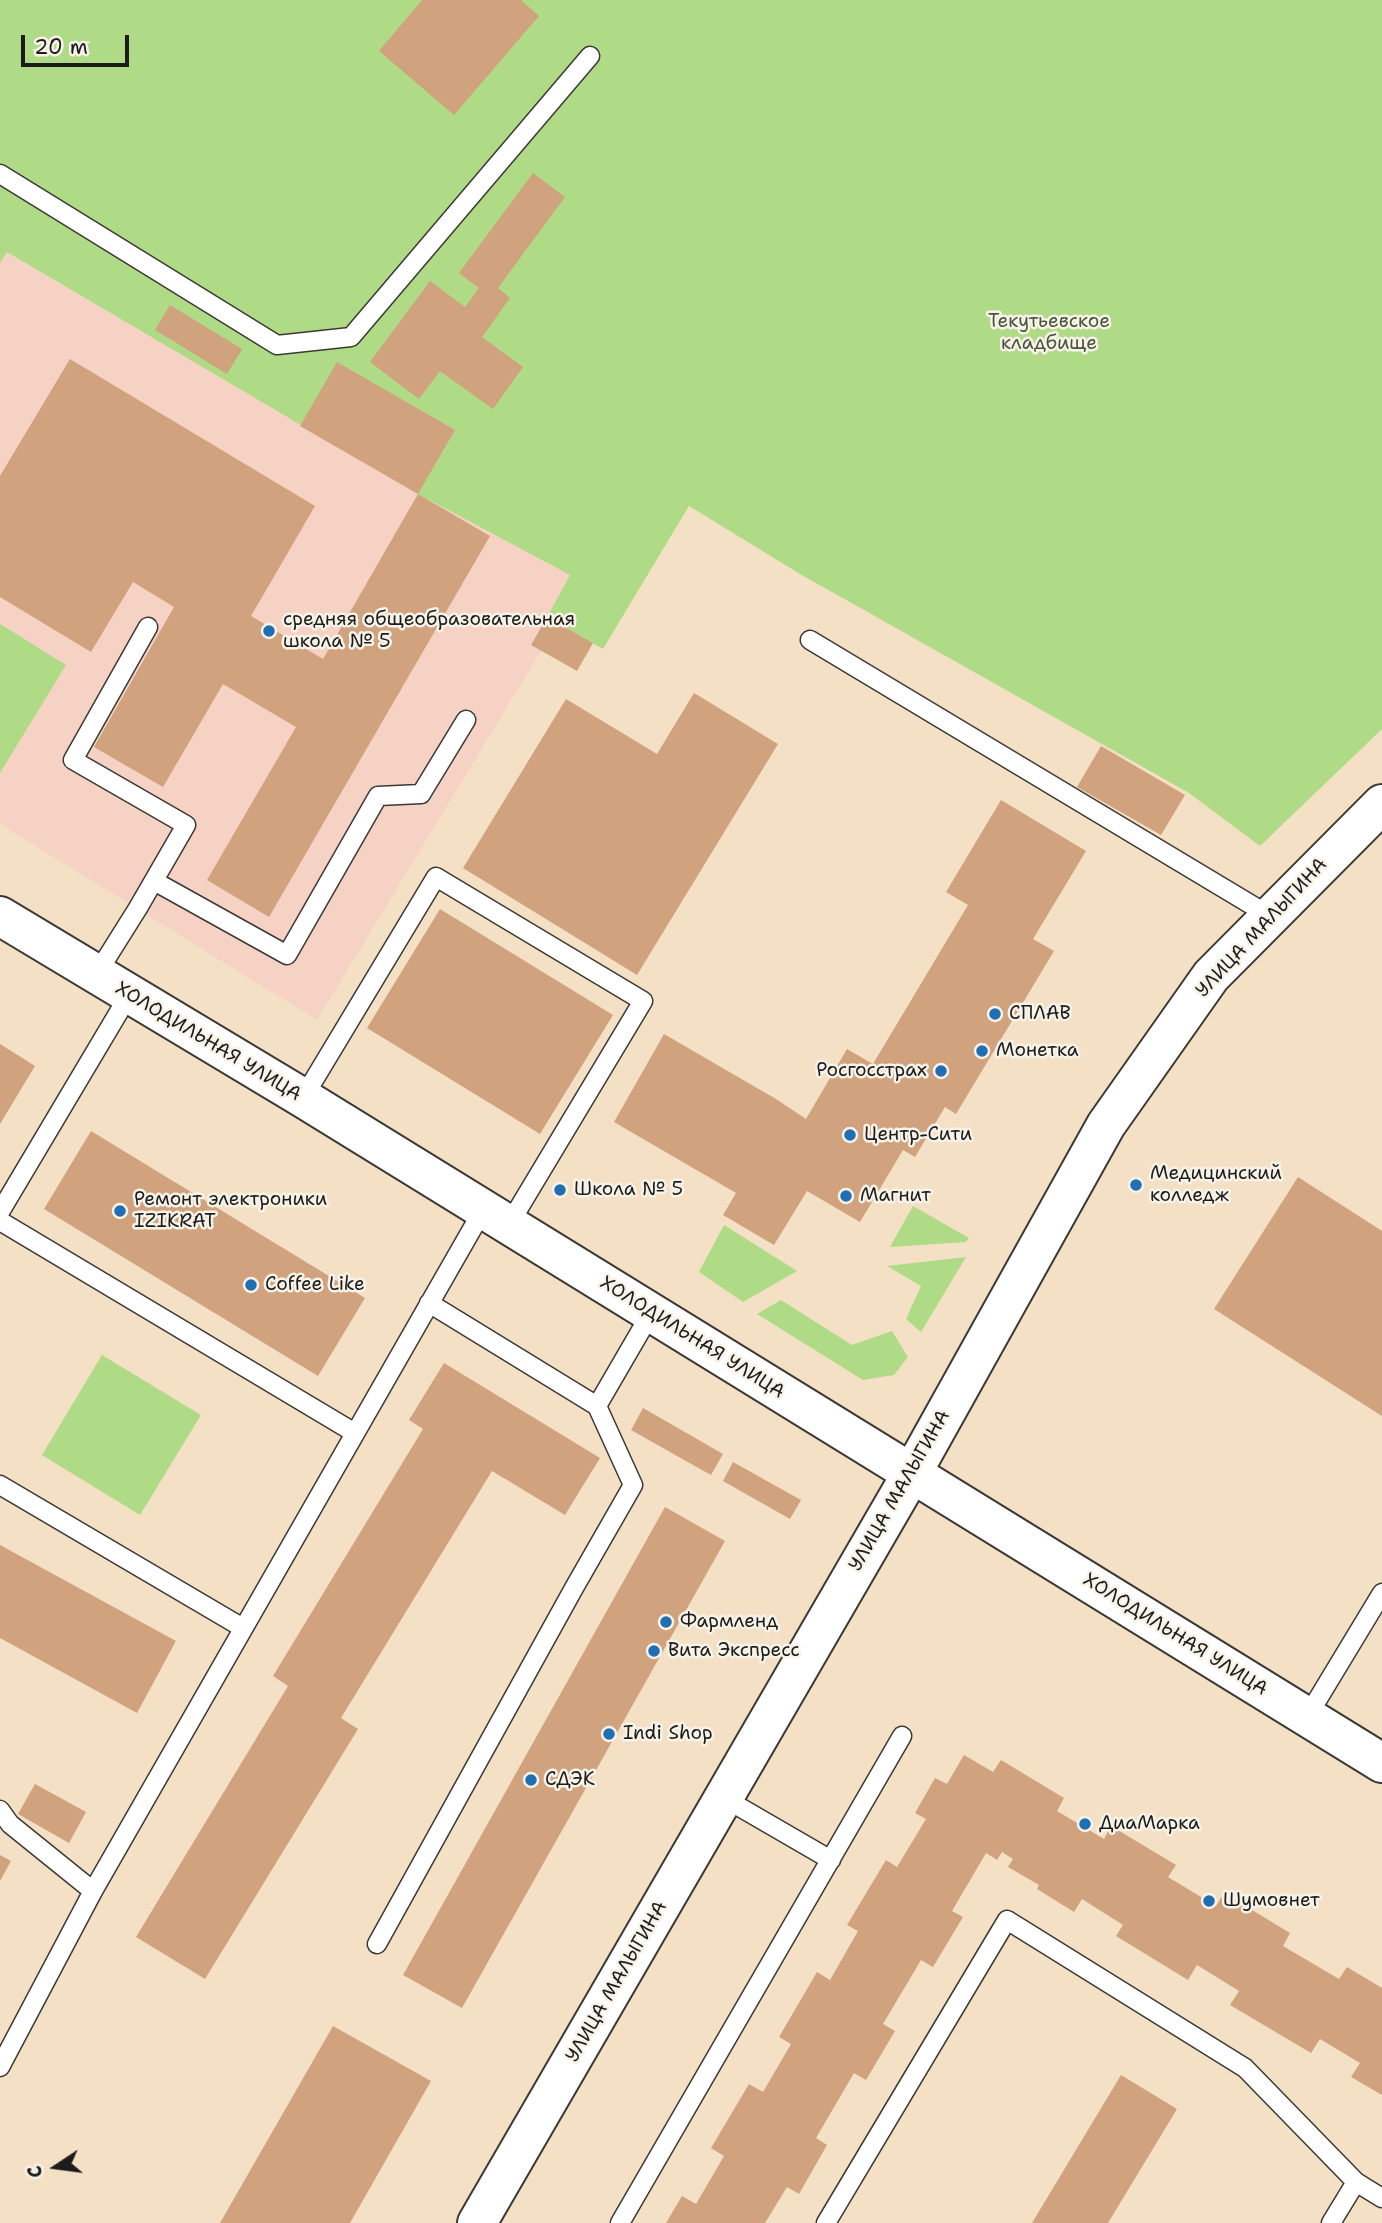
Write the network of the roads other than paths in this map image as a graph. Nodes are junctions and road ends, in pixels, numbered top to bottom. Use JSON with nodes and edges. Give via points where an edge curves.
{"nodes":[{"id":1,"x":590,"y":56,"type":"dead end"},
{"id":2,"x":0,"y":174,"type":"edge"},
{"id":3,"x":148,"y":628,"type":"dead end"},
{"id":4,"x":810,"y":640,"type":"dead end"},
{"id":5,"x":466,"y":720,"type":"dead end"},
{"id":6,"x":1382,"y":804,"type":"edge"},
{"id":7,"x":154,"y":881,"type":"junction"},
{"id":8,"x":0,"y":916,"type":"edge"},
{"id":9,"x":1270,"y":916,"type":"junction"},
{"id":10,"x":96,"y":975,"type":"junction"},
{"id":11,"x":129,"y":995,"type":"junction"},
{"id":12,"x":303,"y":1098,"type":"junction"},
{"id":13,"x":0,"y":1212,"type":"edge"},
{"id":14,"x":495,"y":1218,"type":"junction"},
{"id":15,"x":0,"y":1221,"type":"edge"},
{"id":16,"x":429,"y":1303,"type":"junction"},
{"id":17,"x":651,"y":1313,"type":"junction"},
{"id":18,"x":597,"y":1406,"type":"junction"},
{"id":19,"x":355,"y":1433,"type":"junction"},
{"id":20,"x":912,"y":1473,"type":"junction"},
{"id":21,"x":0,"y":1485,"type":"edge"},
{"id":22,"x":1382,"y":1593,"type":"edge"},
{"id":23,"x":243,"y":1628,"type":"junction"},
{"id":24,"x":1307,"y":1717,"type":"junction"},
{"id":25,"x":902,"y":1736,"type":"dead end"},
{"id":26,"x":1382,"y":1763,"type":"edge"},
{"id":27,"x":723,"y":1798,"type":"junction"},
{"id":28,"x":0,"y":1810,"type":"edge"},
{"id":29,"x":831,"y":1860,"type":"junction"},
{"id":30,"x":93,"y":1891,"type":"junction"},
{"id":31,"x":377,"y":1944,"type":"dead end"},
{"id":32,"x":0,"y":2067,"type":"edge"},
{"id":33,"x":1356,"y":2182,"type":"junction"},
{"id":34,"x":1382,"y":2198,"type":"edge"},
{"id":35,"x":479,"y":2223,"type":"edge"},
{"id":36,"x":620,"y":2223,"type":"edge"},
{"id":37,"x":826,"y":2223,"type":"edge"},
{"id":38,"x":1331,"y":2223,"type":"edge"}],
"edges":[{"from":1,"to":2,"type":"lane","via":[[351,337],[277,345]]},
{"from":3,"to":7,"type":"lane","via":[[73,760],[186,825]]},
{"from":4,"to":9,"type":"lane"},
{"from":5,"to":7,"type":"lane","via":[[421,794],[378,796],[286,955]]},
{"from":6,"to":9,"type":"street","name":"УЛИЦА МАЛЫГИНА"},
{"from":7,"to":10,"type":"lane"},
{"from":8,"to":10,"type":"street","name":"ХОЛОДИЛЬНАЯ УЛИЦА"},
{"from":9,"to":20,"type":"street","name":"УЛИЦА МАЛЫГИНА","via":[[1211,976],[1106,1125]]},
{"from":10,"to":11,"type":"street","name":"ХОЛОДИЛЬНАЯ УЛИЦА"},
{"from":11,"to":12,"type":"street","name":"ХОЛОДИЛЬНАЯ УЛИЦА"},
{"from":11,"to":13,"type":"lane"},
{"from":12,"to":14,"type":"street","name":"ХОЛОДИЛЬНАЯ УЛИЦА"},
{"from":12,"to":14,"type":"lane","via":[[436,877],[643,1001]]},
{"from":14,"to":16,"type":"lane"},
{"from":14,"to":17,"type":"street","name":"ХОЛОДИЛЬНАЯ УЛИЦА"},
{"from":15,"to":19,"type":"lane"},
{"from":16,"to":18,"type":"lane"},
{"from":16,"to":19,"type":"lane"},
{"from":17,"to":18,"type":"lane"},
{"from":17,"to":20,"type":"street","name":"ХОЛОДИЛЬНАЯ УЛИЦА"},
{"from":18,"to":31,"type":"lane","via":[[634,1485]]},
{"from":19,"to":23,"type":"lane"},
{"from":20,"to":24,"type":"street","name":"ХОЛОДИЛЬНАЯ УЛИЦА"},
{"from":20,"to":27,"type":"street","name":"УЛИЦА МАЛЫГИНА"},
{"from":21,"to":23,"type":"lane"},
{"from":22,"to":24,"type":"lane"},
{"from":23,"to":30,"type":"lane"},
{"from":24,"to":26,"type":"street","name":"ХОЛОДИЛЬНАЯ УЛИЦА"},
{"from":25,"to":29,"type":"lane"},
{"from":27,"to":29,"type":"lane"},
{"from":27,"to":35,"type":"street","name":"УЛИЦА МАЛЫГИНА"},
{"from":28,"to":30,"type":"lane","via":[[10,1824]]},
{"from":29,"to":36,"type":"lane"},
{"from":30,"to":32,"type":"lane"},
{"from":33,"to":34,"type":"lane"},
{"from":33,"to":37,"type":"lane","via":[[1245,2068],[1007,1920]]},
{"from":33,"to":38,"type":"lane"}]}
